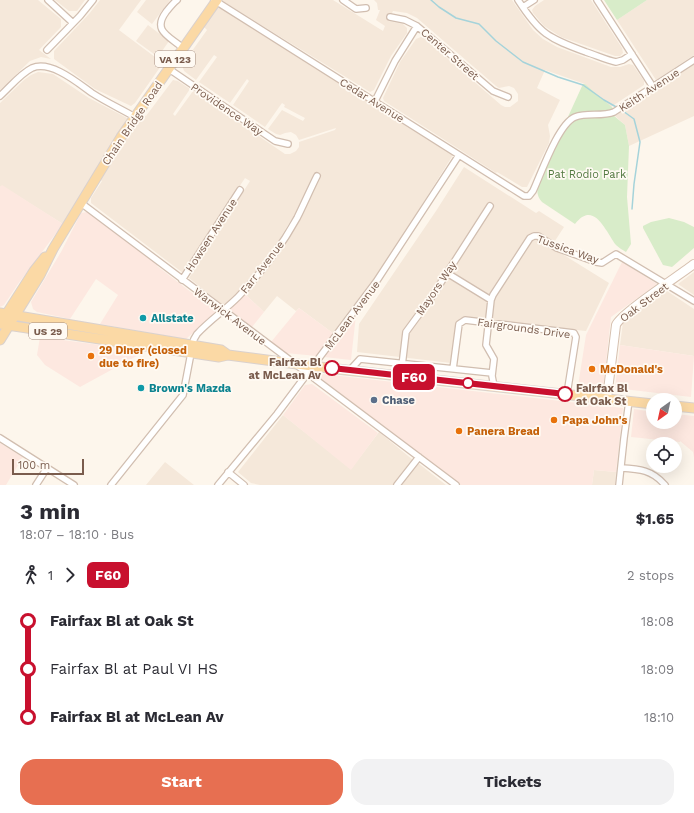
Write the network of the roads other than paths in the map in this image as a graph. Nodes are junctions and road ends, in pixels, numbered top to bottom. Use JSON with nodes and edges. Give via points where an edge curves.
{"nodes":[{"id":1,"x":48,"y":0,"type":"edge"},
{"id":2,"x":93,"y":0,"type":"edge"},
{"id":3,"x":177,"y":0,"type":"edge"},
{"id":4,"x":216,"y":0,"type":"edge"},
{"id":5,"x":343,"y":0,"type":"edge"},
{"id":6,"x":518,"y":0,"type":"edge"},
{"id":7,"x":534,"y":0,"type":"edge"},
{"id":8,"x":597,"y":0,"type":"edge"},
{"id":9,"x":523,"y":7,"type":"junction"},
{"id":10,"x":366,"y":8,"type":"dead end"},
{"id":11,"x":390,"y":17,"type":"dead end"},
{"id":12,"x":73,"y":23,"type":"junction"},
{"id":13,"x":417,"y":26,"type":"junction"},
{"id":14,"x":183,"y":48,"type":"junction"},
{"id":15,"x":47,"y":50,"type":"dead end"},
{"id":16,"x":632,"y":54,"type":"junction"},
{"id":17,"x":694,"y":60,"type":"edge"},
{"id":18,"x":169,"y":69,"type":"junction"},
{"id":19,"x":653,"y":87,"type":"junction"},
{"id":20,"x":0,"y":96,"type":"edge"},
{"id":21,"x":508,"y":97,"type":"dead end"},
{"id":22,"x":374,"y":101,"type":"junction"},
{"id":23,"x":135,"y":117,"type":"junction"},
{"id":24,"x":288,"y":144,"type":"dead end"},
{"id":25,"x":459,"y":155,"type":"junction"},
{"id":26,"x":316,"y":176,"type":"dead end"},
{"id":27,"x":240,"y":190,"type":"dead end"},
{"id":28,"x":529,"y":196,"type":"joint"},
{"id":29,"x":81,"y":204,"type":"junction"},
{"id":30,"x":490,"y":206,"type":"dead end"},
{"id":31,"x":694,"y":264,"type":"edge"},
{"id":32,"x":447,"y":273,"type":"junction"},
{"id":33,"x":182,"y":280,"type":"junction"},
{"id":34,"x":666,"y":284,"type":"junction"},
{"id":35,"x":491,"y":300,"type":"junction"},
{"id":36,"x":694,"y":301,"type":"edge"},
{"id":37,"x":224,"y":311,"type":"junction"},
{"id":38,"x":8,"y":314,"type":"edge"},
{"id":39,"x":489,"y":324,"type":"junction"},
{"id":40,"x":2,"y":325,"type":"edge"},
{"id":41,"x":0,"y":340,"type":"edge"},
{"id":42,"x":192,"y":349,"type":"junction"},
{"id":43,"x":402,"y":363,"type":"junction"},
{"id":44,"x":294,"y":364,"type":"junction"},
{"id":45,"x":313,"y":366,"type":"junction"},
{"id":46,"x":453,"y":369,"type":"junction"},
{"id":47,"x":350,"y":370,"type":"junction"},
{"id":48,"x":492,"y":373,"type":"junction"},
{"id":49,"x":307,"y":374,"type":"junction"},
{"id":50,"x":399,"y":375,"type":"junction"},
{"id":51,"x":494,"y":386,"type":"junction"},
{"id":52,"x":567,"y":394,"type":"junction"},
{"id":53,"x":607,"y":398,"type":"junction"},
{"id":54,"x":629,"y":401,"type":"junction"},
{"id":55,"x":646,"y":403,"type":"edge"},
{"id":56,"x":682,"y":407,"type":"edge"},
{"id":57,"x":694,"y":408,"type":"edge"},
{"id":58,"x":0,"y":438,"type":"edge"},
{"id":59,"x":419,"y":457,"type":"junction"},
{"id":60,"x":47,"y":468,"type":"junction"},
{"id":61,"x":621,"y":468,"type":"junction"},
{"id":62,"x":228,"y":472,"type":"junction"},
{"id":63,"x":36,"y":485,"type":"edge"},
{"id":64,"x":74,"y":485,"type":"edge"},
{"id":65,"x":112,"y":485,"type":"edge"},
{"id":66,"x":218,"y":485,"type":"edge"},
{"id":67,"x":244,"y":485,"type":"edge"},
{"id":68,"x":397,"y":485,"type":"edge"},
{"id":69,"x":456,"y":485,"type":"edge"},
{"id":70,"x":619,"y":485,"type":"edge"},
{"id":71,"x":665,"y":485,"type":"edge"}],
"edges":[{"from":1,"to":12,"type":"street"},
{"from":2,"to":12,"type":"street"},
{"from":3,"to":14,"type":"street","via":[[162,17],[160,26],[163,32]]},
{"from":4,"to":14,"type":"main road","name":"Chain Bridge Road","number":"VA 123"},
{"from":4,"to":22,"type":"street","name":"Cedar Avenue"},
{"from":5,"to":10,"type":"street","via":[[356,9]]},
{"from":6,"to":9,"type":"street"},
{"from":7,"to":9,"type":"street"},
{"from":8,"to":16,"type":"street"},
{"from":9,"to":16,"type":"street","via":[[537,27],[560,42],[616,62]]},
{"from":11,"to":13,"type":"street","name":"Center Street"},
{"from":12,"to":15,"type":"street"},
{"from":13,"to":21,"type":"street","name":"Center Street","via":[[493,91]]},
{"from":13,"to":22,"type":"street"},
{"from":14,"to":18,"type":"main road","name":"Chain Bridge Road","number":"VA 123"},
{"from":16,"to":19,"type":"street"},
{"from":17,"to":19,"type":"street","name":"Keith Avenue"},
{"from":18,"to":23,"type":"main road","name":"Chain Bridge Road","number":"VA 123"},
{"from":18,"to":24,"type":"street","name":"Providence Way","via":[[275,141]]},
{"from":19,"to":28,"type":"street","name":"Keith Avenue","via":[[614,112],[580,116],[568,121],[560,132]]},
{"from":20,"to":23,"type":"street","via":[[35,67],[50,68]]},
{"from":22,"to":25,"type":"street","name":"Cedar Avenue"},
{"from":23,"to":29,"type":"main road","name":"Chain Bridge Road","number":"VA 123"},
{"from":25,"to":28,"type":"street","name":"Cedar Avenue","via":[[523,195]]},
{"from":25,"to":45,"type":"street","name":"McLean Avenue","via":[[388,266]]},
{"from":26,"to":37,"type":"street","name":"Farr Avenue","via":[[298,217],[277,250],[260,273]]},
{"from":27,"to":33,"type":"street","name":"Howsen Avenue"},
{"from":29,"to":33,"type":"street","name":"Warwick Avenue"},
{"from":29,"to":38,"type":"main road","name":"Chain Bridge Road","number":"VA 123","via":[[53,249],[40,276]]},
{"from":30,"to":32,"type":"street","name":"Mayors Way"},
{"from":31,"to":34,"type":"street","name":"Oak Street"},
{"from":32,"to":35,"type":"street"},
{"from":32,"to":43,"type":"street","name":"Mayors Way","via":[[406,332]]},
{"from":33,"to":37,"type":"street","name":"Warwick Avenue"},
{"from":34,"to":35,"type":"street","name":"Tussica Way","via":[[621,256],[615,254],[602,263],[596,262],[557,248],[534,236],[530,238]]},
{"from":34,"to":36,"type":"street"},
{"from":34,"to":53,"type":"street","name":"Oak Street","via":[[618,320]]},
{"from":35,"to":39,"type":"street","name":"Tussica Way"},
{"from":37,"to":42,"type":"street","name":"Farr Avenue","via":[[196,335]]},
{"from":37,"to":44,"type":"street","name":"Warwick Avenue"},
{"from":38,"to":40,"type":"main road","name":"Chain Bridge Road","number":"VA 123"},
{"from":38,"to":42,"type":"main road","number":"US 29"},
{"from":39,"to":46,"type":"street","name":"Fairgrounds Drive","via":[[465,320],[459,324]]},
{"from":39,"to":48,"type":"street","name":"Tussica Way","via":[[486,345],[494,359]]},
{"from":39,"to":52,"type":"street","name":"Fairgrounds Drive","via":[[575,335]]},
{"from":40,"to":41,"type":"main road","name":"Chain Bridge Road","number":"VA 123"},
{"from":40,"to":42,"type":"main road","number":"US 29"},
{"from":42,"to":44,"type":"main road","number":"US 29","via":[[219,357],[228,355]]},
{"from":42,"to":65,"type":"street","name":"Farr Avenue","via":[[184,395]]},
{"from":43,"to":46,"type":"street"},
{"from":43,"to":47,"type":"street","via":[[360,359]]},
{"from":43,"to":50,"type":"street","name":"Mayors Way"},
{"from":44,"to":45,"type":"main road","number":"US 29"},
{"from":44,"to":49,"type":"street","name":"Warwick Avenue"},
{"from":45,"to":47,"type":"main road","number":"US 29"},
{"from":45,"to":49,"type":"street","name":"McLean Avenue"},
{"from":46,"to":48,"type":"street"},
{"from":47,"to":50,"type":"main road","number":"US 29"},
{"from":48,"to":51,"type":"street","name":"Tussica Way"},
{"from":49,"to":59,"type":"street","name":"Warwick Avenue"},
{"from":49,"to":62,"type":"street","name":"McLean Avenue"},
{"from":50,"to":51,"type":"main road","number":"US 29"},
{"from":51,"to":52,"type":"main road","number":"US 29"},
{"from":52,"to":53,"type":"main road","number":"US 29"},
{"from":53,"to":54,"type":"main road","number":"US 29"},
{"from":54,"to":55,"type":"main road","number":"US 29"},
{"from":54,"to":61,"type":"street"},
{"from":56,"to":57,"type":"main road"},
{"from":58,"to":60,"type":"street"},
{"from":59,"to":68,"type":"street"},
{"from":59,"to":69,"type":"street","name":"Warwick Avenue"},
{"from":60,"to":63,"type":"street"},
{"from":60,"to":64,"type":"street"},
{"from":61,"to":70,"type":"street"},
{"from":61,"to":71,"type":"street","via":[[647,471]]},
{"from":62,"to":66,"type":"street","name":"McLean Avenue"},
{"from":62,"to":67,"type":"street"}]}
